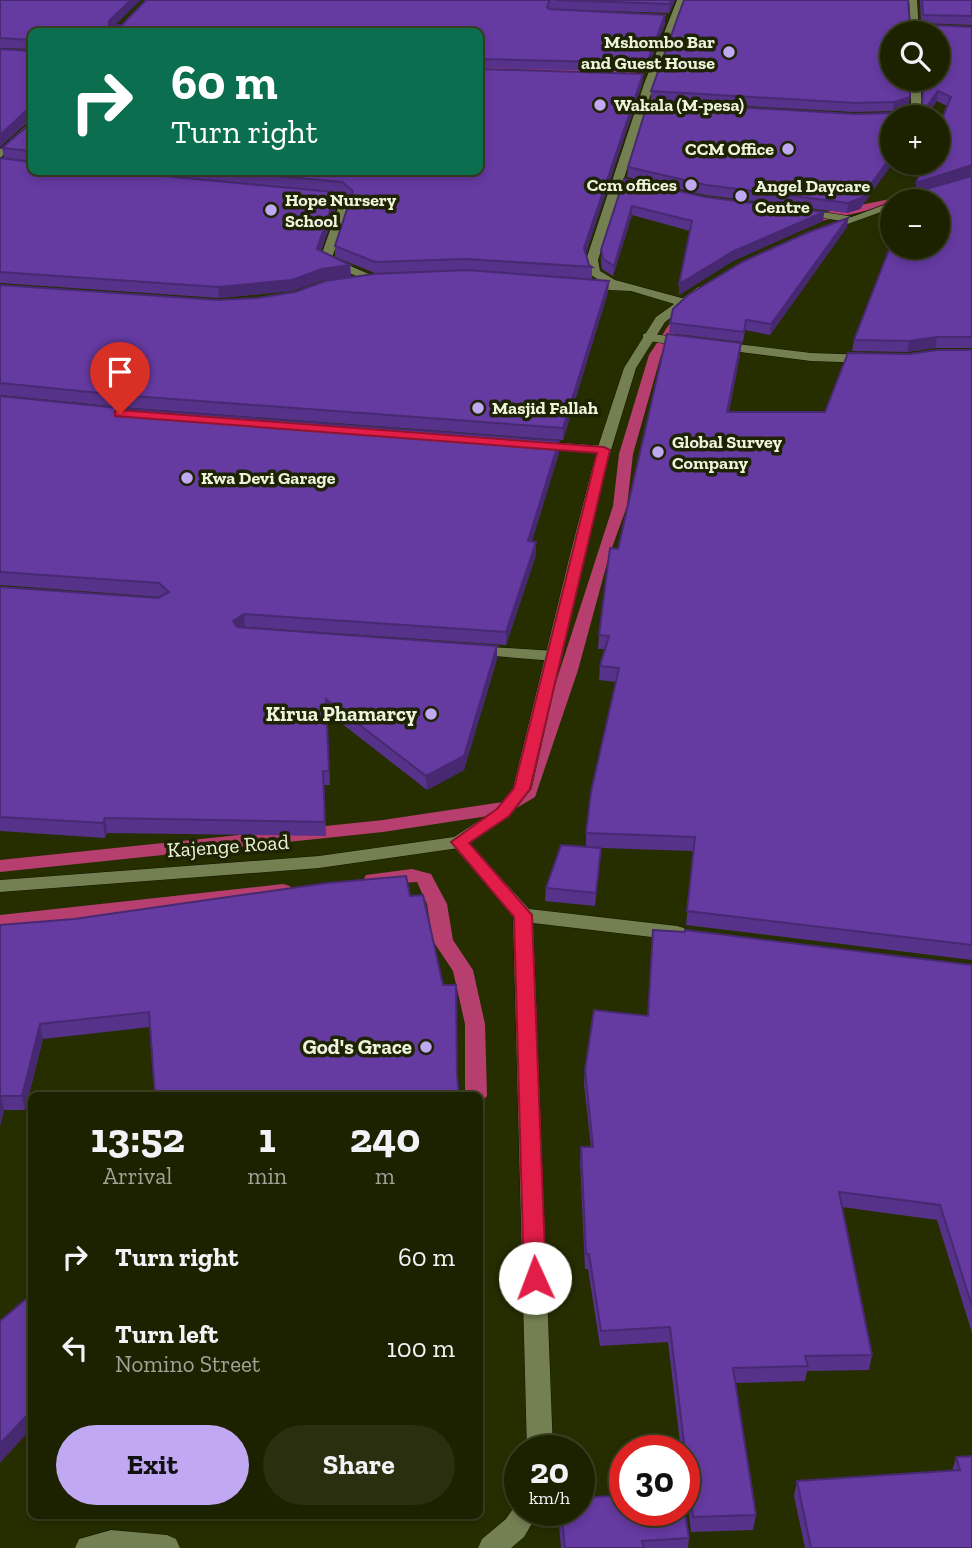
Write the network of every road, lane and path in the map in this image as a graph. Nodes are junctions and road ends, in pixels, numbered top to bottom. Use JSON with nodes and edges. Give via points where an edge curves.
{"nodes":[{"id":1,"x":681,"y":0,"type":"edge"},
{"id":2,"x":913,"y":0,"type":"edge"},
{"id":3,"x":659,"y":18,"type":"edge"},
{"id":4,"x":673,"y":19,"type":"junction"},
{"id":5,"x":914,"y":21,"type":"edge"},
{"id":6,"x":638,"y":78,"type":"edge"},
{"id":7,"x":651,"y":78,"type":"junction"},
{"id":8,"x":877,"y":118,"type":"edge"},
{"id":9,"x":880,"y":118,"type":"edge"},
{"id":10,"x":28,"y":127,"type":"edge"},
{"id":11,"x":0,"y":155,"type":"edge"},
{"id":12,"x":618,"y":181,"type":"junction"},
{"id":13,"x":972,"y":181,"type":"edge"},
{"id":14,"x":630,"y":184,"type":"edge"},
{"id":15,"x":945,"y":189,"type":"edge"},
{"id":16,"x":301,"y":194,"type":"edge"},
{"id":17,"x":880,"y":209,"type":"edge"},
{"id":18,"x":785,"y":210,"type":"edge"},
{"id":19,"x":848,"y":219,"type":"junction"},
{"id":20,"x":810,"y":236,"type":"edge"},
{"id":21,"x":387,"y":279,"type":"edge"},
{"id":22,"x":374,"y":280,"type":"junction"},
{"id":23,"x":712,"y":282,"type":"edge"},
{"id":24,"x":349,"y":284,"type":"edge"},
{"id":25,"x":578,"y":284,"type":"edge"},
{"id":26,"x":633,"y":288,"type":"junction"},
{"id":27,"x":681,"y":302,"type":"junction"},
{"id":28,"x":647,"y":337,"type":"junction"},
{"id":29,"x":885,"y":359,"type":"edge"},
{"id":30,"x":519,"y":444,"type":"edge"},
{"id":31,"x":604,"y":450,"type":"junction"},
{"id":32,"x":461,"y":650,"type":"edge"},
{"id":33,"x":555,"y":656,"type":"junction"},
{"id":34,"x":459,"y":842,"type":"junction"},
{"id":35,"x":0,"y":886,"type":"edge"},
{"id":36,"x":523,"y":915,"type":"junction"},
{"id":37,"x":700,"y":936,"type":"edge"},
{"id":38,"x":539,"y":1435,"type":"edge"},
{"id":39,"x":515,"y":1526,"type":"edge"},
{"id":40,"x":88,"y":1548,"type":"edge"},
{"id":41,"x":167,"y":1548,"type":"edge"},
{"id":42,"x":491,"y":1548,"type":"edge"}],
"edges":[{"from":1,"to":4,"type":"street"},
{"from":2,"to":5,"type":"street"},
{"from":3,"to":4,"type":"street"},
{"from":4,"to":7,"type":"street"},
{"from":6,"to":7,"type":"street"},
{"from":7,"to":12,"type":"street"},
{"from":8,"to":9,"type":"street"},
{"from":10,"to":11,"type":"street"},
{"from":12,"to":14,"type":"street"},
{"from":12,"to":26,"type":"street","via":[[592,260],[595,273]]},
{"from":13,"to":15,"type":"street"},
{"from":16,"to":22,"type":"street","via":[[346,201],[326,259]]},
{"from":17,"to":19,"type":"street"},
{"from":18,"to":19,"type":"street"},
{"from":19,"to":20,"type":"street"},
{"from":21,"to":22,"type":"street"},
{"from":22,"to":24,"type":"street"},
{"from":23,"to":27,"type":"street"},
{"from":25,"to":26,"type":"street"},
{"from":26,"to":27,"type":"street"},
{"from":27,"to":28,"type":"street"},
{"from":28,"to":29,"type":"street","via":[[811,357]]},
{"from":28,"to":31,"type":"street","via":[[630,368]]},
{"from":30,"to":31,"type":"street"},
{"from":31,"to":33,"type":"street"},
{"from":32,"to":33,"type":"street"},
{"from":33,"to":34,"type":"street","via":[[522,789],[503,813]]},
{"from":34,"to":35,"type":"street","name":"Kajenge Road","via":[[319,862]]},
{"from":34,"to":36,"type":"street"},
{"from":36,"to":37,"type":"street"},
{"from":36,"to":38,"type":"street"},
{"from":39,"to":42,"type":"street"},
{"from":40,"to":41,"type":"street","via":[[111,1543]]}]}
